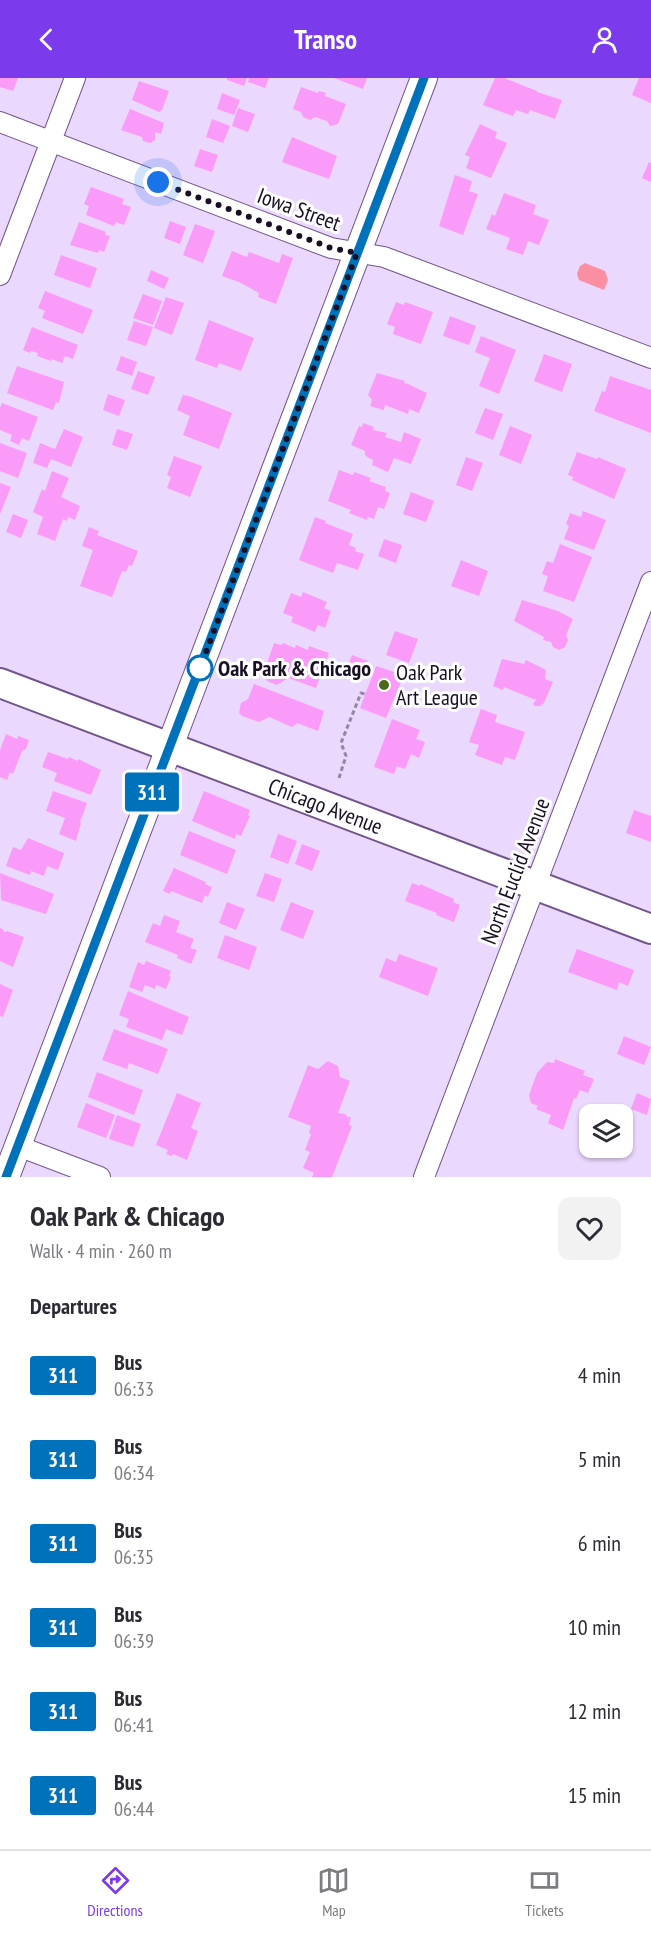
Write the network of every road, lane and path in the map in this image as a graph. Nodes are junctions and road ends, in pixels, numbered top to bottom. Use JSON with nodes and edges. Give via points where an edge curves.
{"nodes":[{"id":1,"x":75,"y":78,"type":"edge"},
{"id":2,"x":424,"y":78,"type":"edge"},
{"id":3,"x":0,"y":122,"type":"edge"},
{"id":4,"x":51,"y":141,"type":"junction"},
{"id":5,"x":357,"y":253,"type":"junction"},
{"id":6,"x":0,"y":275,"type":"edge"},
{"id":7,"x":651,"y":358,"type":"edge"},
{"id":8,"x":651,"y":582,"type":"edge"},
{"id":9,"x":0,"y":683,"type":"edge"},
{"id":10,"x":364,"y":694,"type":"dead end"},
{"id":11,"x":170,"y":747,"type":"junction"},
{"id":12,"x":339,"y":778,"type":"dead end"},
{"id":13,"x":536,"y":885,"type":"junction"},
{"id":14,"x":651,"y":929,"type":"edge"},
{"id":15,"x":18,"y":1146,"type":"junction"},
{"id":16,"x":6,"y":1177,"type":"edge"},
{"id":17,"x":100,"y":1177,"type":"edge"},
{"id":18,"x":424,"y":1177,"type":"edge"}],
"edges":[{"from":1,"to":4,"type":"street"},
{"from":2,"to":5,"type":"street"},
{"from":3,"to":4,"type":"street","name":"Iowa Street"},
{"from":4,"to":5,"type":"street","name":"Iowa Street","via":[[331,248]]},
{"from":4,"to":6,"type":"street"},
{"from":5,"to":7,"type":"street","name":"Iowa Street","via":[[384,256]]},
{"from":5,"to":11,"type":"street"},
{"from":8,"to":13,"type":"street","name":"North Euclid Avenue"},
{"from":9,"to":11,"type":"main road","name":"Chicago Avenue"},
{"from":10,"to":12,"type":"path","via":[[341,743],[346,756]]},
{"from":11,"to":13,"type":"main road","name":"Chicago Avenue"},
{"from":11,"to":15,"type":"street"},
{"from":13,"to":14,"type":"main road","name":"Chicago Avenue"},
{"from":13,"to":18,"type":"street","name":"North Euclid Avenue"},
{"from":15,"to":16,"type":"street"},
{"from":15,"to":17,"type":"street"}]}
